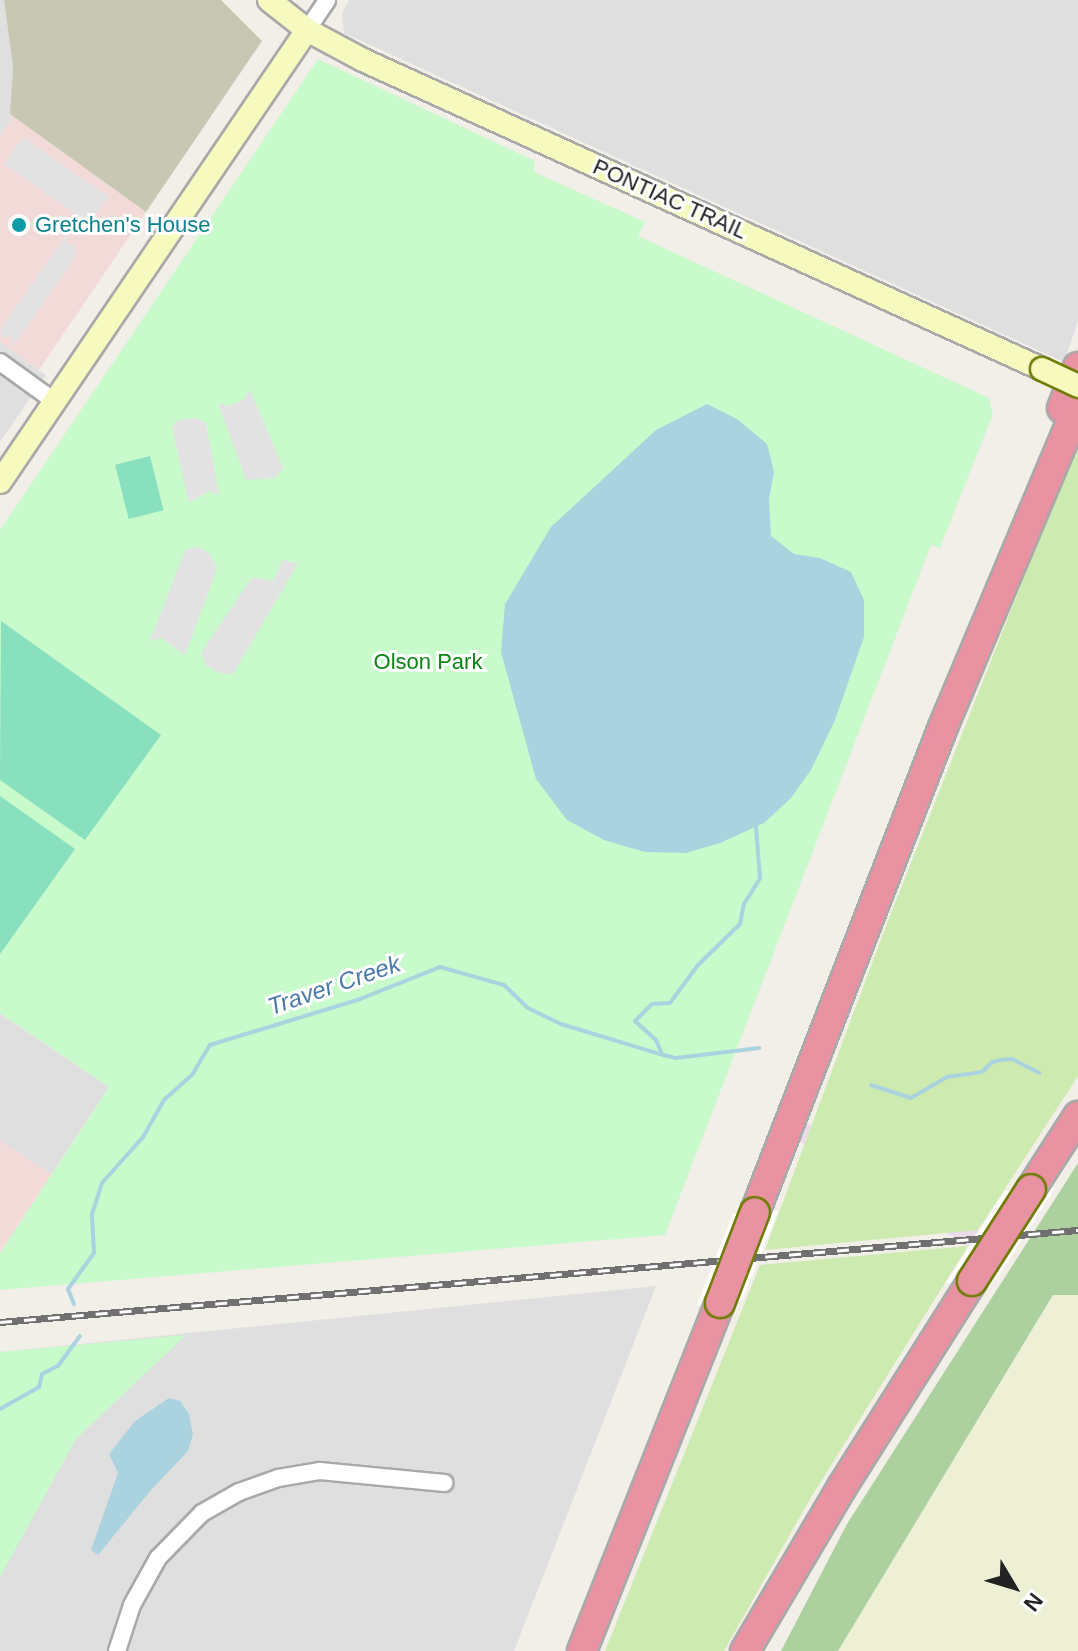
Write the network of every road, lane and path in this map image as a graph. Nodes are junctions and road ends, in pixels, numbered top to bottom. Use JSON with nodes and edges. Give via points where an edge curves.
{"nodes":[{"id":1,"x":269,"y":0,"type":"edge"},
{"id":2,"x":327,"y":0,"type":"edge"},
{"id":3,"x":307,"y":30,"type":"junction"},
{"id":4,"x":0,"y":362,"type":"edge"},
{"id":5,"x":1078,"y":367,"type":"edge"},
{"id":6,"x":1078,"y":386,"type":"edge"},
{"id":7,"x":54,"y":401,"type":"junction"},
{"id":8,"x":1078,"y":406,"type":"edge"},
{"id":9,"x":0,"y":482,"type":"edge"},
{"id":10,"x":943,"y":727,"type":"junction"},
{"id":11,"x":1078,"y":1116,"type":"edge"},
{"id":12,"x":444,"y":1483,"type":"dead end"},
{"id":13,"x":117,"y":1651,"type":"edge"},
{"id":14,"x":582,"y":1651,"type":"edge"},
{"id":15,"x":745,"y":1651,"type":"edge"}],
"edges":[{"from":1,"to":3,"type":"main road","name":"PONTIAC TRAIL"},
{"from":2,"to":3,"type":"street"},
{"from":3,"to":6,"type":"main road","name":"PONTIAC TRAIL","bridge":true},
{"from":3,"to":7,"type":"main road"},
{"from":4,"to":7,"type":"street"},
{"from":5,"to":10,"type":"highway","via":[[1008,539]]},
{"from":7,"to":9,"type":"main road"},
{"from":8,"to":10,"type":"highway"},
{"from":10,"to":14,"type":"highway","bridge":true},
{"from":11,"to":15,"type":"highway","bridge":true,"via":[[842,1487]]},
{"from":12,"to":13,"type":"street","via":[[320,1471],[239,1492],[202,1513],[158,1558],[132,1605]]}]}
